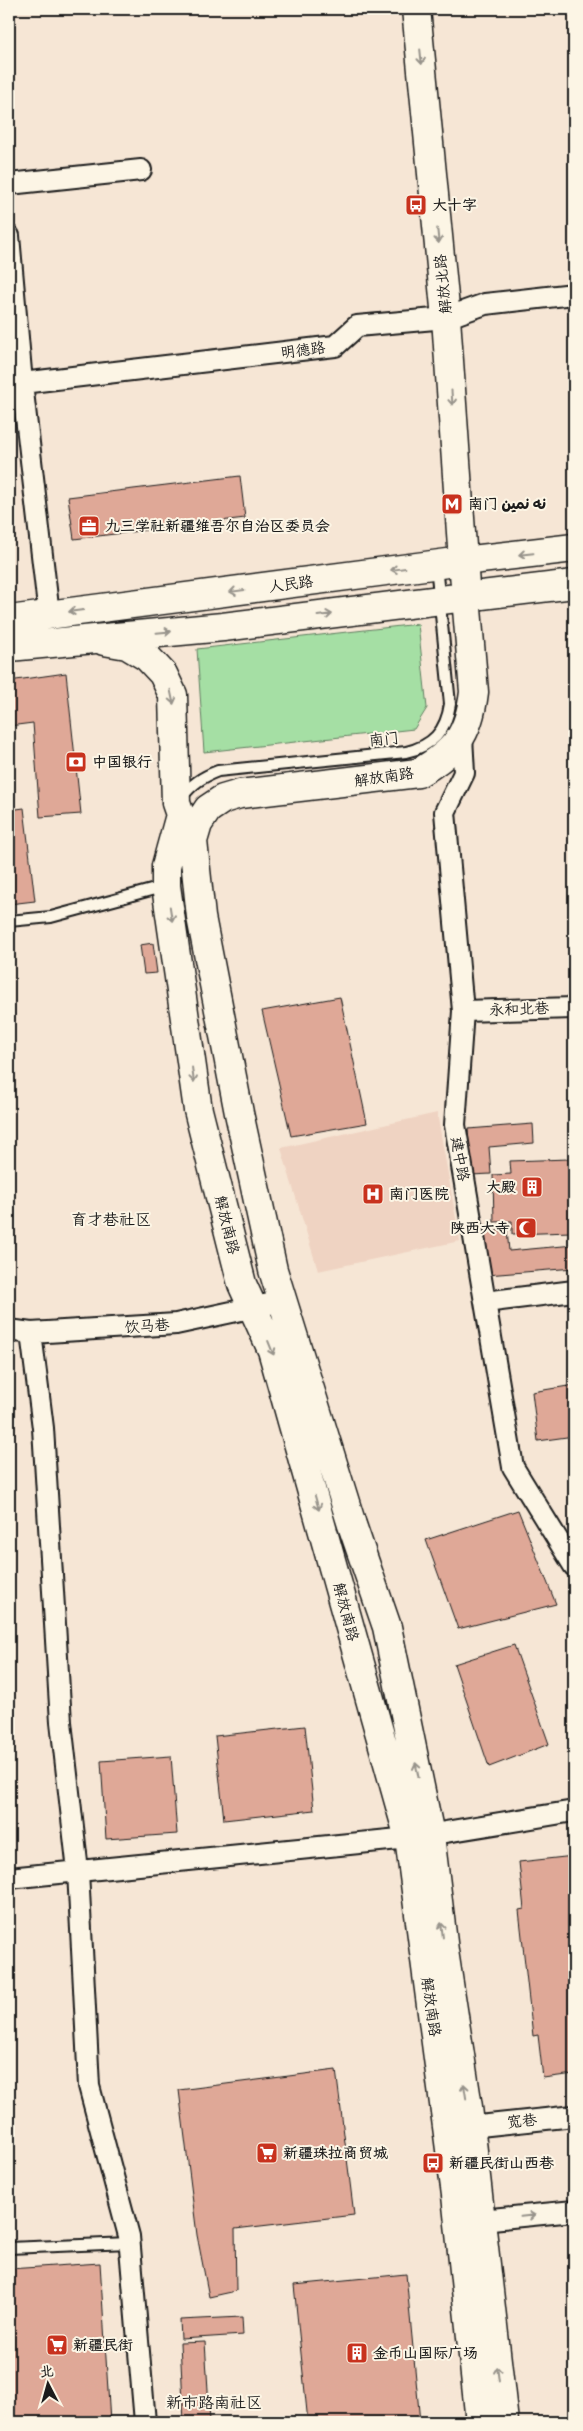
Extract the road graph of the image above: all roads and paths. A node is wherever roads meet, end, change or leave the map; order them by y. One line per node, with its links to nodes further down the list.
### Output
1 (416, 9): 6 (main road, 解放北路, one-way to 6)
2 (141, 170): 3 (street)
3 (9, 184)
4 (9, 236): 7 (street)
5 (574, 294): 6 (street, 明德路)
6 (446, 318): 7 (street, 明德路); 9 (main road, 解放北路, one-way to 9)
7 (22, 383): 13 (street)
8 (574, 548): 9 (main road, 人民路, one-way to 9)
9 (464, 561): 10 (main road, 人民路); 12 (main road, 解放北路)
10 (436, 564): 12 (lane, 南门); 13 (main road, 人民路, one-way to 13)
11 (574, 584): 12 (main road)
12 (452, 599): 15 (main road, one-way to 12); 17 (main road, 解放南路); 19 (lane, 南门)
13 (49, 615): 14 (main road, 人民路)
14 (9, 620)
15 (80, 640): 16 (main road); 19 (main road, 解放南路, one-way to 19)
16 (9, 647)
17 (462, 737): 18 (main road, 解放南路); 24 (street, 建中路)
18 (240, 794): 19 (main road); 20 (main road, 解放南路)
19 (180, 815): 20 (main road, 解放南路); 21 (main road, 解放南路)
20 (195, 858): 26 (main road, 解放南路)
21 (166, 886): 22 (lane); 28 (main road, 解放南路, one-way to 28)
22 (9, 921)
23 (574, 1008): 24 (street, 永和北巷)
24 (463, 1011): 27 (street, 建中路)
25 (574, 1291): 27 (street)
26 (283, 1302): 28 (street, 饮马巷); 33 (main road, 解放南路, one-way to 26)
27 (485, 1302): 31 (street, 建中路)
28 (253, 1308): 30 (street, 饮马巷); 33 (main road, 解放南路, one-way to 33)
29 (9, 1330): 30 (street, 饮马巷)
30 (31, 1333): 34 (street)
31 (574, 1566)
32 (574, 1811): 33 (street)
33 (420, 1837): 34 (street); 37 (main road, 解放南路, one-way to 33); 43 (main road, 解放南路)
34 (78, 1871): 35 (street); 40 (street)
35 (9, 1878)
36 (574, 2116): 37 (street, 宽巷)
37 (470, 2127): 39 (main road, 解放南路)
38 (574, 2211): 39 (street, one-way to 38)
39 (481, 2220): 44 (main road, 解放南路, one-way to 39)
40 (129, 2243): 41 (lane); 42 (street)
41 (9, 2248)
42 (144, 2422)
43 (480, 2422)
44 (504, 2422)

